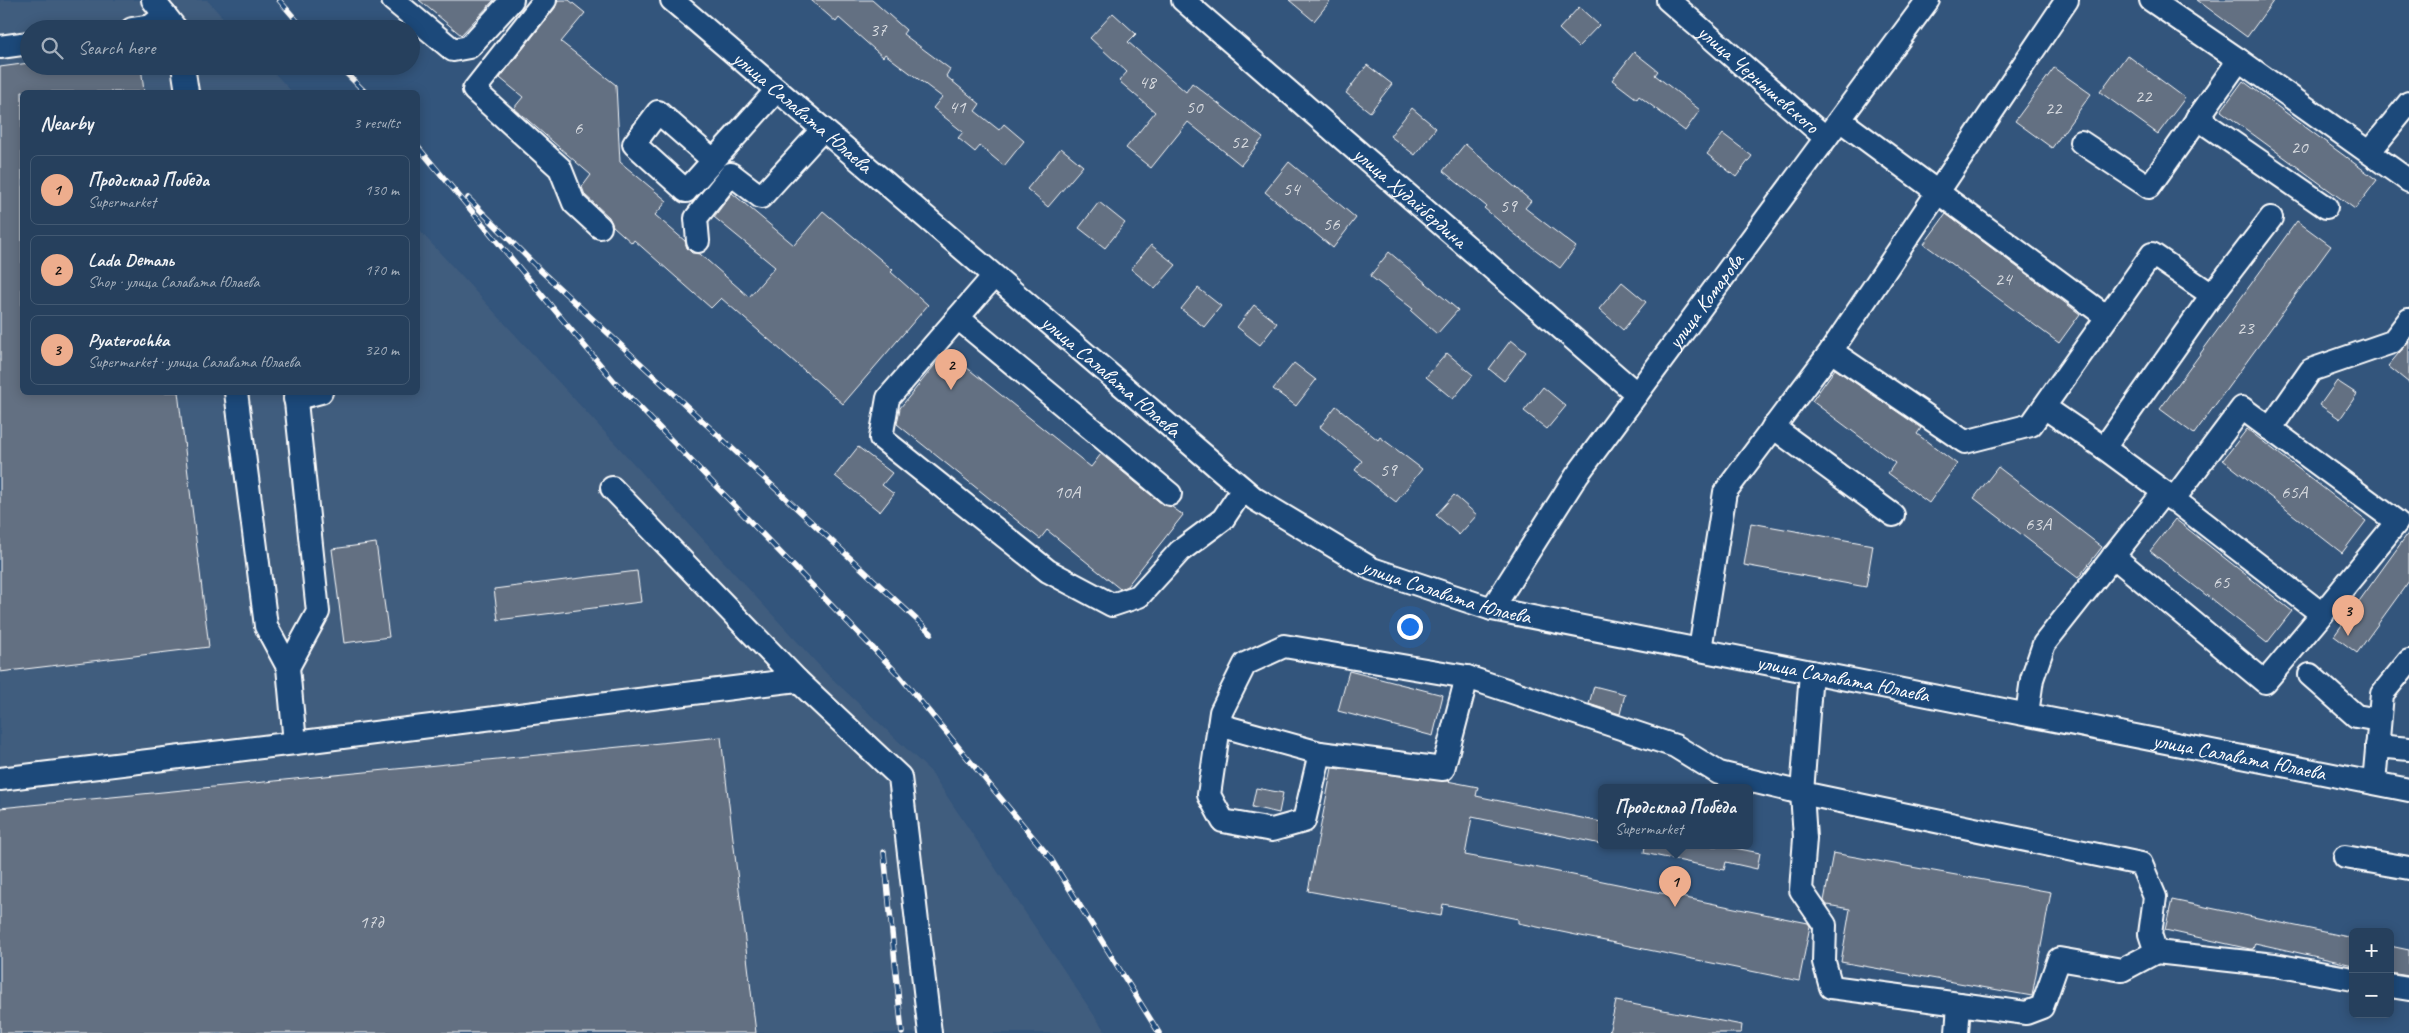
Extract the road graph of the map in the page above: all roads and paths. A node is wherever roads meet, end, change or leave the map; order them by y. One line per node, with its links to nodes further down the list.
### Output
1 (393, 0): 10 (street)
2 (512, 0): 11 (street)
3 (545, 0): 30 (street)
4 (672, 0): 17 (street, улица Салавата Юлаева)
5 (1183, 0): 38 (street, улица Худайбердина)
6 (1668, 0): 22 (street, улица Чернышевского)
7 (1928, 0): 20 (street, улица Комарова)
8 (2067, 0): 27 (street)
9 (2151, 0): 14 (street)
10 (417, 20)
11 (420, 22)
12 (20, 44): 13 (street)
13 (0, 47)
14 (2239, 60): 19 (street); 24 (street)
15 (184, 75): 16 (street)
16 (187, 90)
17 (777, 90): 21 (street, улица Салавата Юлаева); 25 (street)
18 (2409, 103): 24 (street)
19 (2197, 118): 23 (street); 28 (street)
20 (1840, 120): 22 (street, улица Комарова); 27 (street)
21 (823, 130): 31 (street); 32 (street, улица Салавата Юлаева)
22 (1826, 138): 38 (street, улица Комарова)
23 (2081, 142)
24 (2370, 150): 26 (street)
25 (713, 160)
26 (2409, 180)
27 (1937, 192): 34 (street); 37 (street)
28 (2326, 207)
29 (2271, 218): 33 (street)
30 (600, 227)
31 (698, 241)
32 (994, 276): 35 (street); 46 (street, улица Салавата Юлаева)
33 (2212, 295): 34 (street); 44 (street)
34 (2107, 317): 41 (street)
35 (958, 318): 46 (street); 47 (street)
36 (2409, 320): 43 (street)
37 (1831, 351): 41 (street); 42 (street)
38 (1637, 394): 51 (street, улица Комарова)
39 (236, 395): 55 (street)
40 (295, 396): 55 (street)
41 (2044, 407): 44 (street)
42 (1773, 427): 49 (street); 53 (street)
43 (2270, 429): 48 (street); 52 (street)
44 (2104, 448): 48 (street)
45 (612, 488): 59 (street)
46 (1243, 489): 51 (street, улица Салавата Юлаева)
47 (1170, 494)
48 (2169, 496): 50 (street); 52 (street)
49 (1893, 515)
50 (2113, 556): 52 (street); 60 (street)
51 (1492, 609): 53 (street, улица Салавата Юлаева)
52 (2322, 614)
53 (1700, 650): 56 (street, улица Салавата Юлаева)
54 (2409, 661): 61 (street)
55 (288, 667): 63 (street)
56 (1811, 672): 60 (street, улица Салавата Юлаева); 70 (street)
57 (2310, 675): 61 (street)
58 (1467, 677): 62 (street); 66 (street); 70 (street)
59 (797, 680): 63 (street); 78 (street)
60 (2027, 714): 68 (street, улица Салавата Юлаева)
61 (2379, 720): 64 (street)
62 (1219, 725): 66 (street); 66 (street)
63 (295, 743): 67 (street)
64 (2377, 746): 65 (street); 68 (street)
65 (2409, 748)
66 (1320, 753)
67 (0, 778)
68 (2374, 783): 69 (street, улица Салавата Юлаева)
69 (2409, 790)
70 (1802, 793): 73 (street); 77 (street)
71 (2344, 857): 72 (street)
72 (2409, 868)
73 (2156, 952): 74 (street); 77 (street)
74 (2349, 978)
75 (2394, 987): 76 (street)
76 (2409, 989)
77 (1959, 1004): 79 (street)
78 (930, 1033)
79 (1957, 1033)

